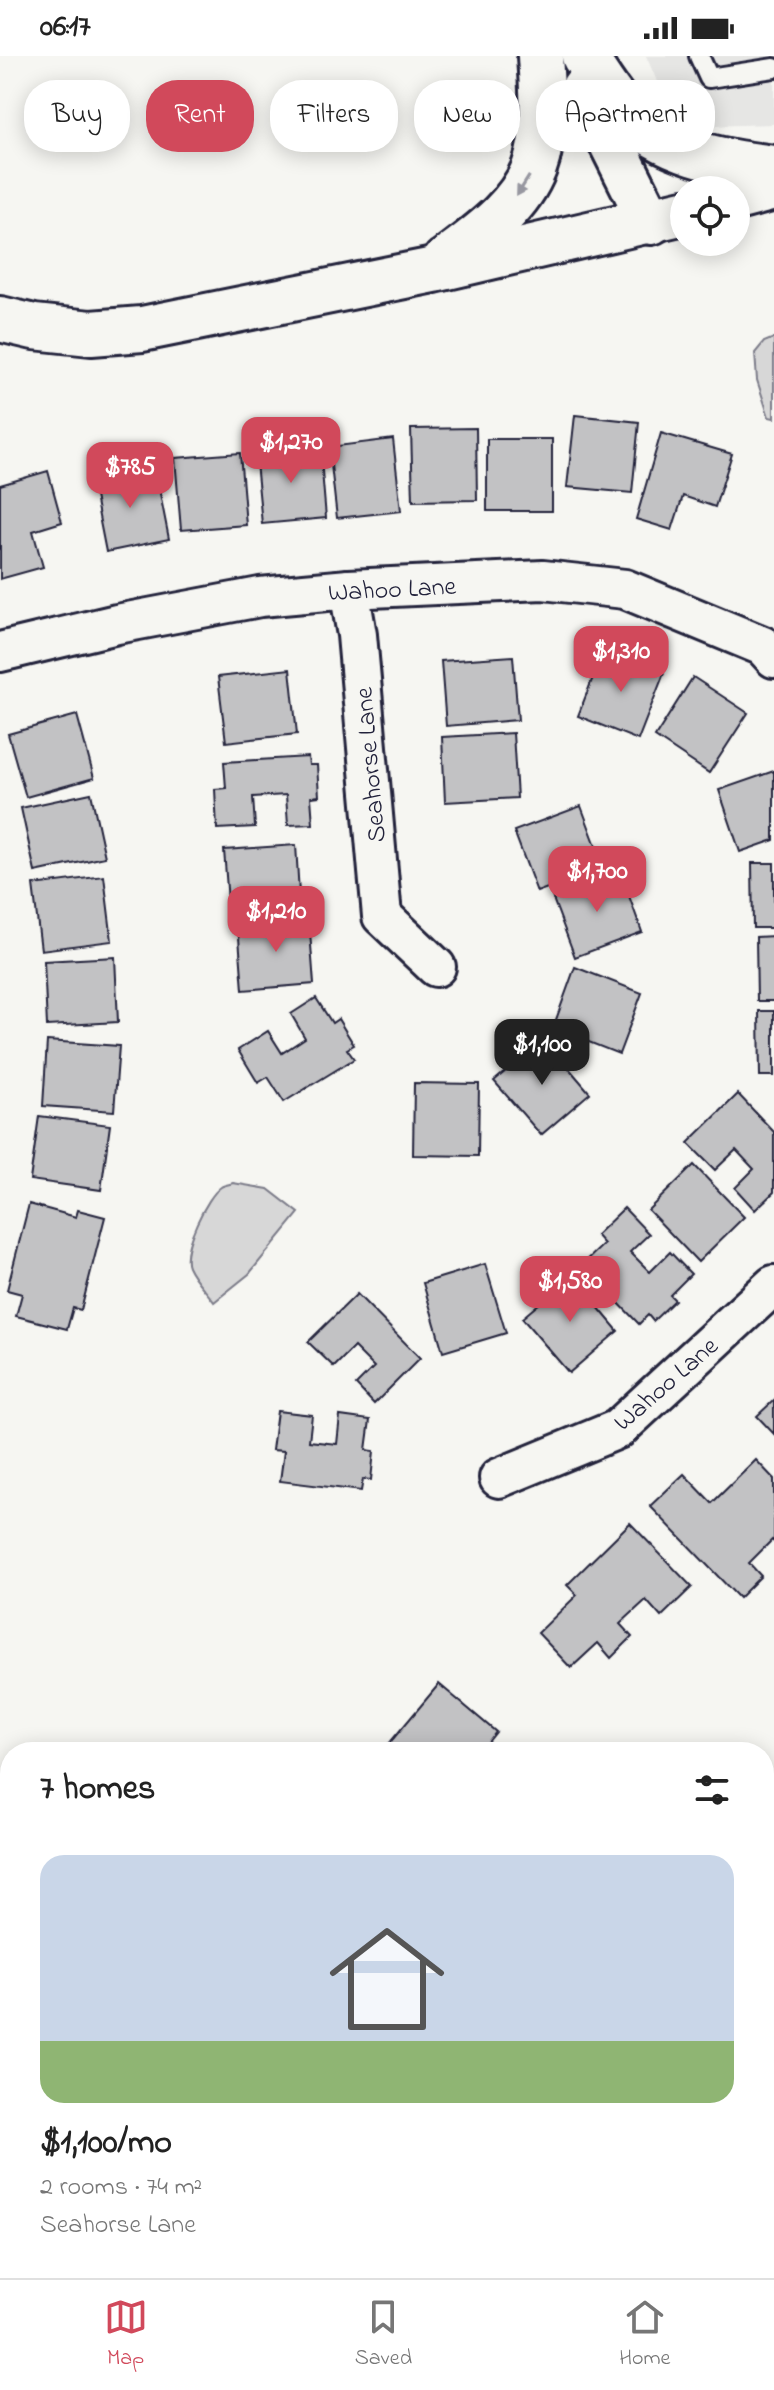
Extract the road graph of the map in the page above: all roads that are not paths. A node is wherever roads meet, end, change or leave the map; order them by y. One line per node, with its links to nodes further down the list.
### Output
1 (540, 56): 10 (main road, one-way to 10)
2 (567, 56): 9 (main road)
3 (584, 56): 6 (main road)
4 (699, 56): 5 (lane)
5 (774, 68)
6 (774, 168)
7 (774, 188): 8 (main road)
8 (750, 194)
9 (668, 217): 10 (main road)
10 (434, 270): 11 (main road)
11 (0, 319)
12 (349, 589): 13 (street, Wahoo Lane); 14 (street, Wahoo Lane); 15 (street, Seahorse Lane)
13 (0, 652)
14 (774, 658)
15 (436, 967)
16 (774, 1285): 17 (street, Wahoo Lane)
17 (499, 1478)

